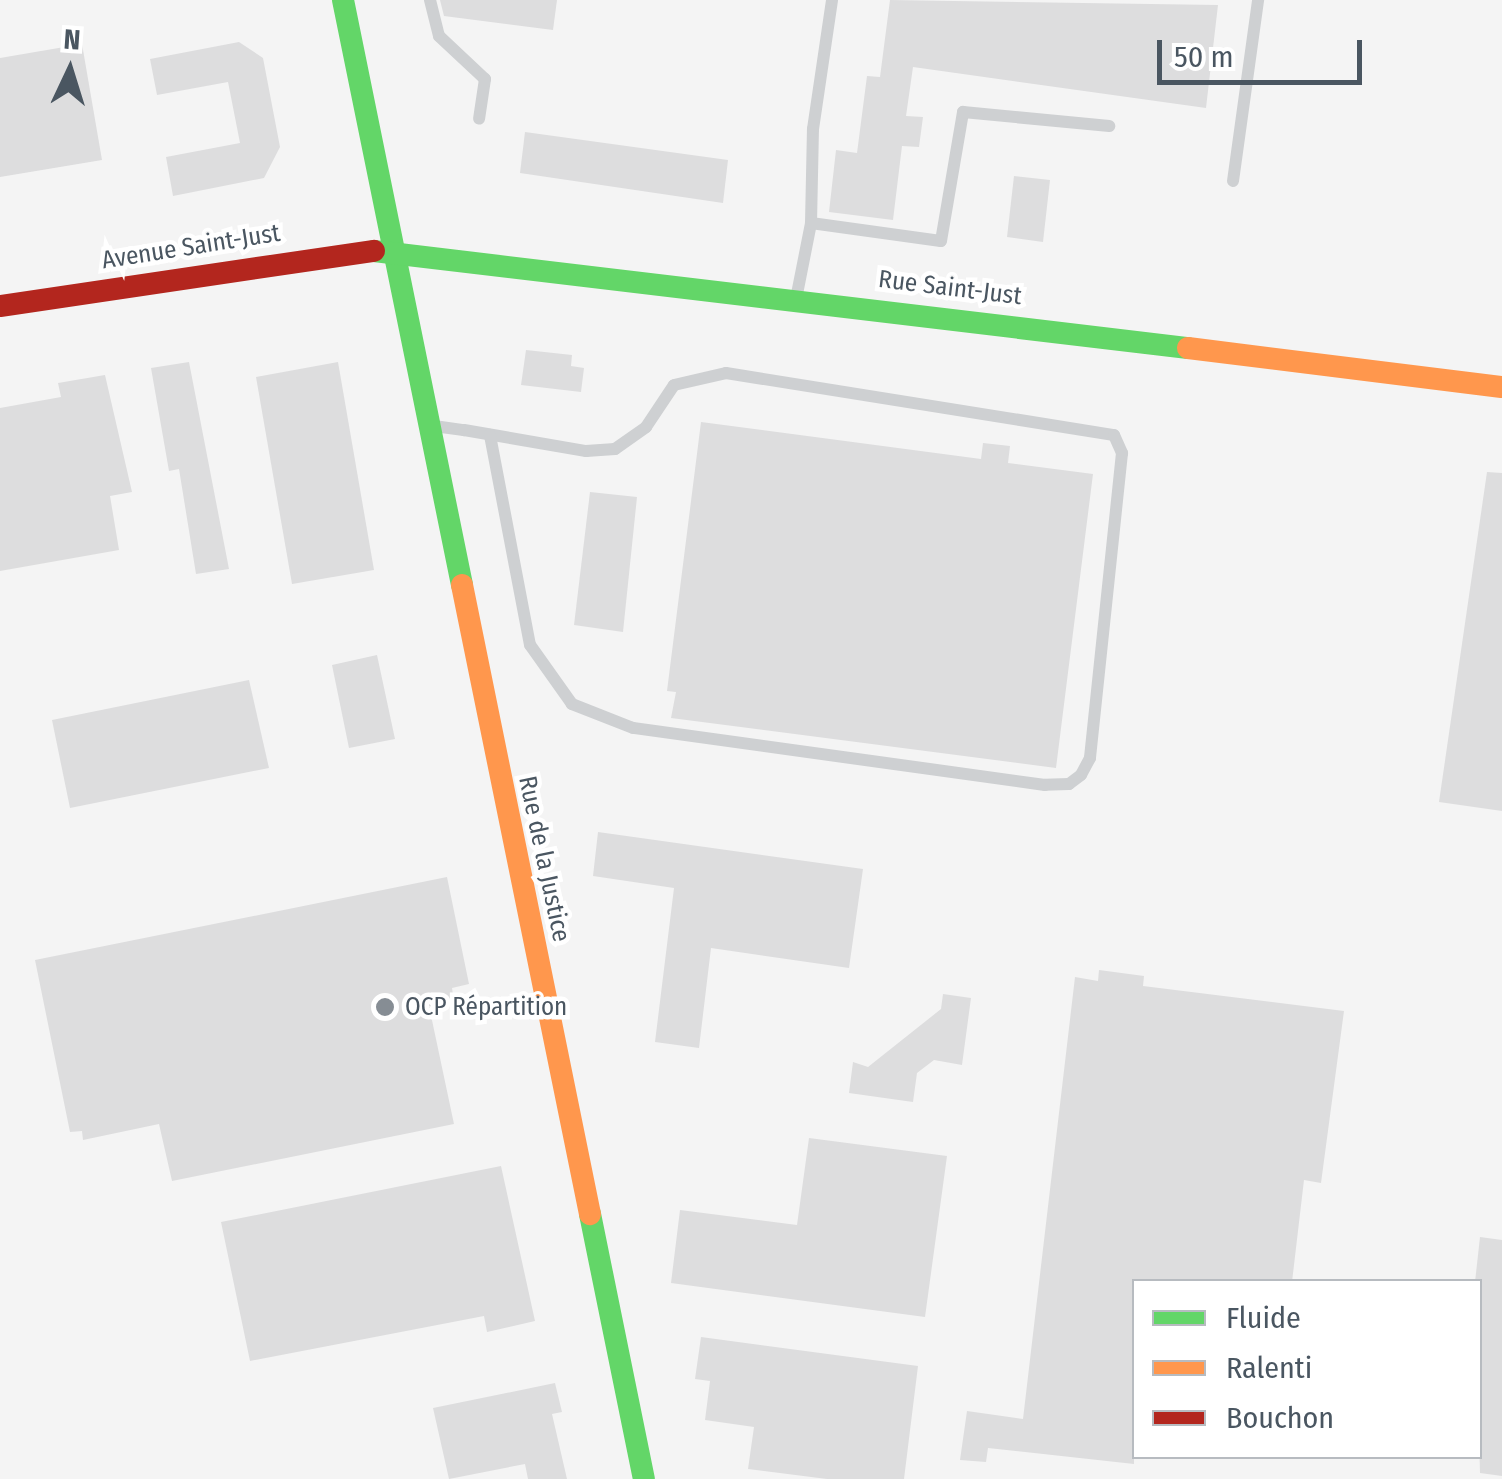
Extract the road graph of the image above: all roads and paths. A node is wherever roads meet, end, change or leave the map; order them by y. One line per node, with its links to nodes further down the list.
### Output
1 (343, 0): 9 (street, Rue de la Justice)
2 (430, 0): 5 (lane)
3 (832, 0): 8 (lane)
4 (1258, 0): 7 (lane)
5 (479, 119)
6 (1109, 126): 8 (lane)
7 (1234, 181)
8 (812, 223): 10 (lane)
9 (392, 249): 10 (street, Rue Saint-Just); 11 (street, Avenue Saint-Just); 13 (street, Rue de la Justice)
10 (797, 296): 12 (street, Rue Saint-Just)
11 (0, 306)
12 (1502, 387)
13 (426, 424): 14 (lane); 15 (street, Rue de la Justice)
14 (490, 434): 14 (lane)
15 (644, 1479)

